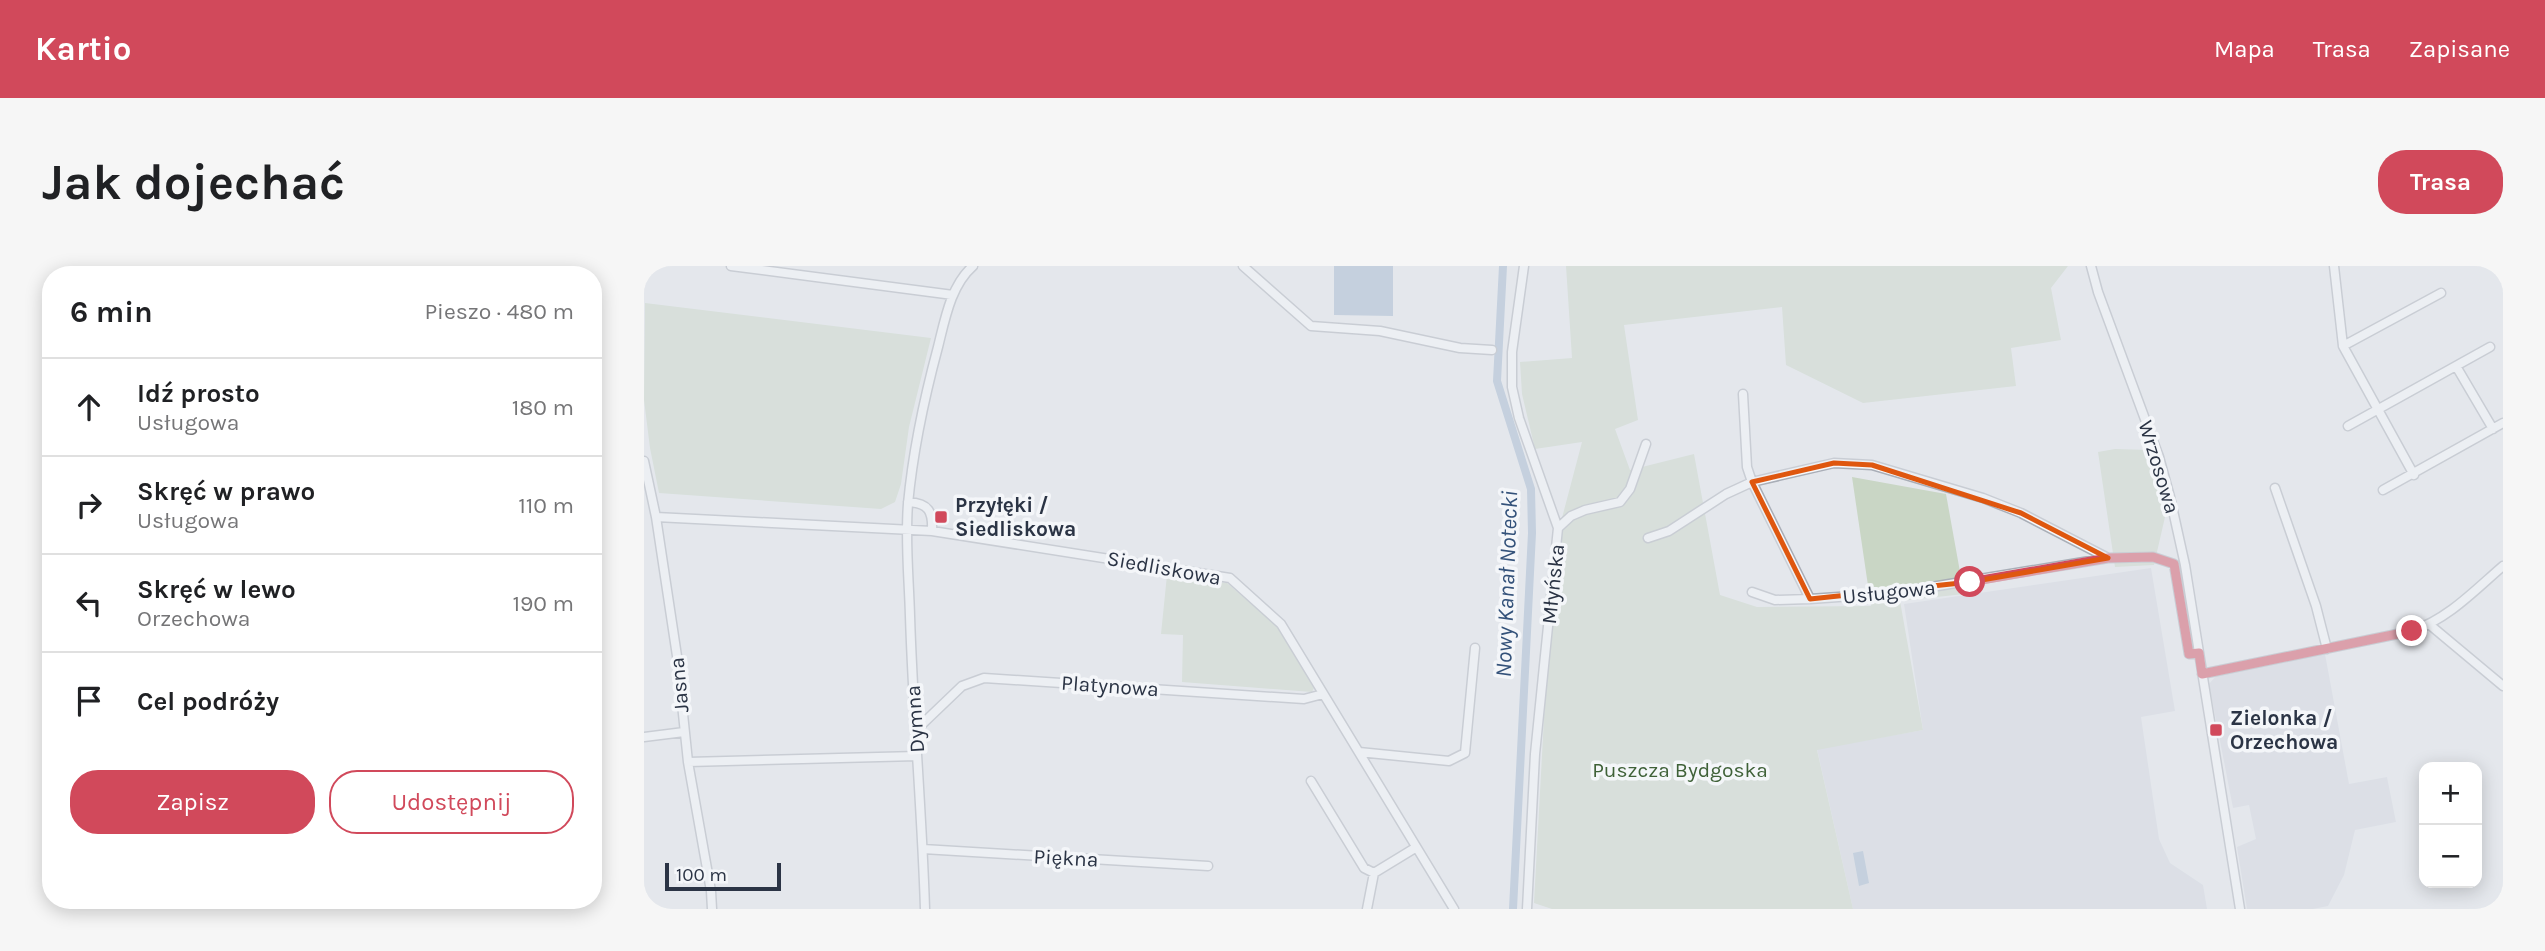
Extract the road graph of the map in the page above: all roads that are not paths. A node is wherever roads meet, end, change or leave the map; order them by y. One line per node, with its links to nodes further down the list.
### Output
1 (732, 266): 8 (street)
2 (973, 266): 8 (street, Dymna)
3 (1242, 266): 11 (street)
4 (1524, 266): 26 (street, Młyńska)
5 (2091, 266): 37 (street, Wrzosowa)
6 (2334, 266): 9 (street)
7 (2441, 293): 9 (street)
8 (953, 295): 24 (street, Dymna)
9 (2343, 346): 14 (street)
10 (2490, 347): 12 (street)
11 (1492, 350)
12 (2456, 366): 14 (street); 17 (street)
13 (1743, 394): 21 (street)
14 (2376, 410): 16 (street); 20 (street)
15 (2503, 423): 17 (street)
16 (2348, 426)
17 (2493, 429): 20 (street)
18 (1646, 444): 26 (street)
19 (644, 461): 25 (street, Jasna)
20 (2414, 475): 23 (street)
21 (1752, 482): 29 (street); 30 (street); 33 (street)
22 (2275, 488): 36 (street)
23 (2384, 490)
24 (908, 502): 27 (street, Dymna); 28 (street)
25 (656, 517): 27 (street, Siedliskowa); 42 (street, Jasna)
26 (1558, 528): 56 (street, Młyńska)
27 (907, 529): 28 (street, Siedliskowa); 41 (street, Dymna)
28 (932, 531): 40 (street, Siedliskowa)
29 (1648, 538)
30 (2108, 558): 33 (street, Usługowa); 37 (street, Usługowa)
31 (2503, 566): 34 (street)
32 (1752, 592): 33 (street, Usługowa)
33 (1810, 599)
34 (2430, 625): 36 (street); 39 (street)
35 (1475, 648): 44 (street)
36 (2327, 649): 38 (street)
37 (2199, 653): 38 (street, Wrzosowa)
38 (2202, 674): 57 (street, Wrzosowa)
39 (2503, 686)
40 (1323, 694): 41 (street, Platynowa); 44 (street, Siedliskowa)
41 (915, 731): 45 (street, Dymna)
42 (684, 732): 43 (street); 46 (street, Jasna)
43 (644, 737)
44 (1359, 752): 48 (street, Siedliskowa)
45 (917, 756): 46 (street); 49 (street, Dymna)
46 (688, 762): 52 (street, Jasna)
47 (1311, 781): 51 (street)
48 (1415, 848): 51 (street); 55 (street, Siedliskowa)
49 (923, 849): 50 (street, Piękna); 53 (street, Dymna)
50 (1208, 866)
51 (1374, 873): 54 (street)
52 (712, 909)
53 (925, 909)
54 (1367, 909)
55 (1454, 909)
56 (1527, 909)
57 (2240, 909)

